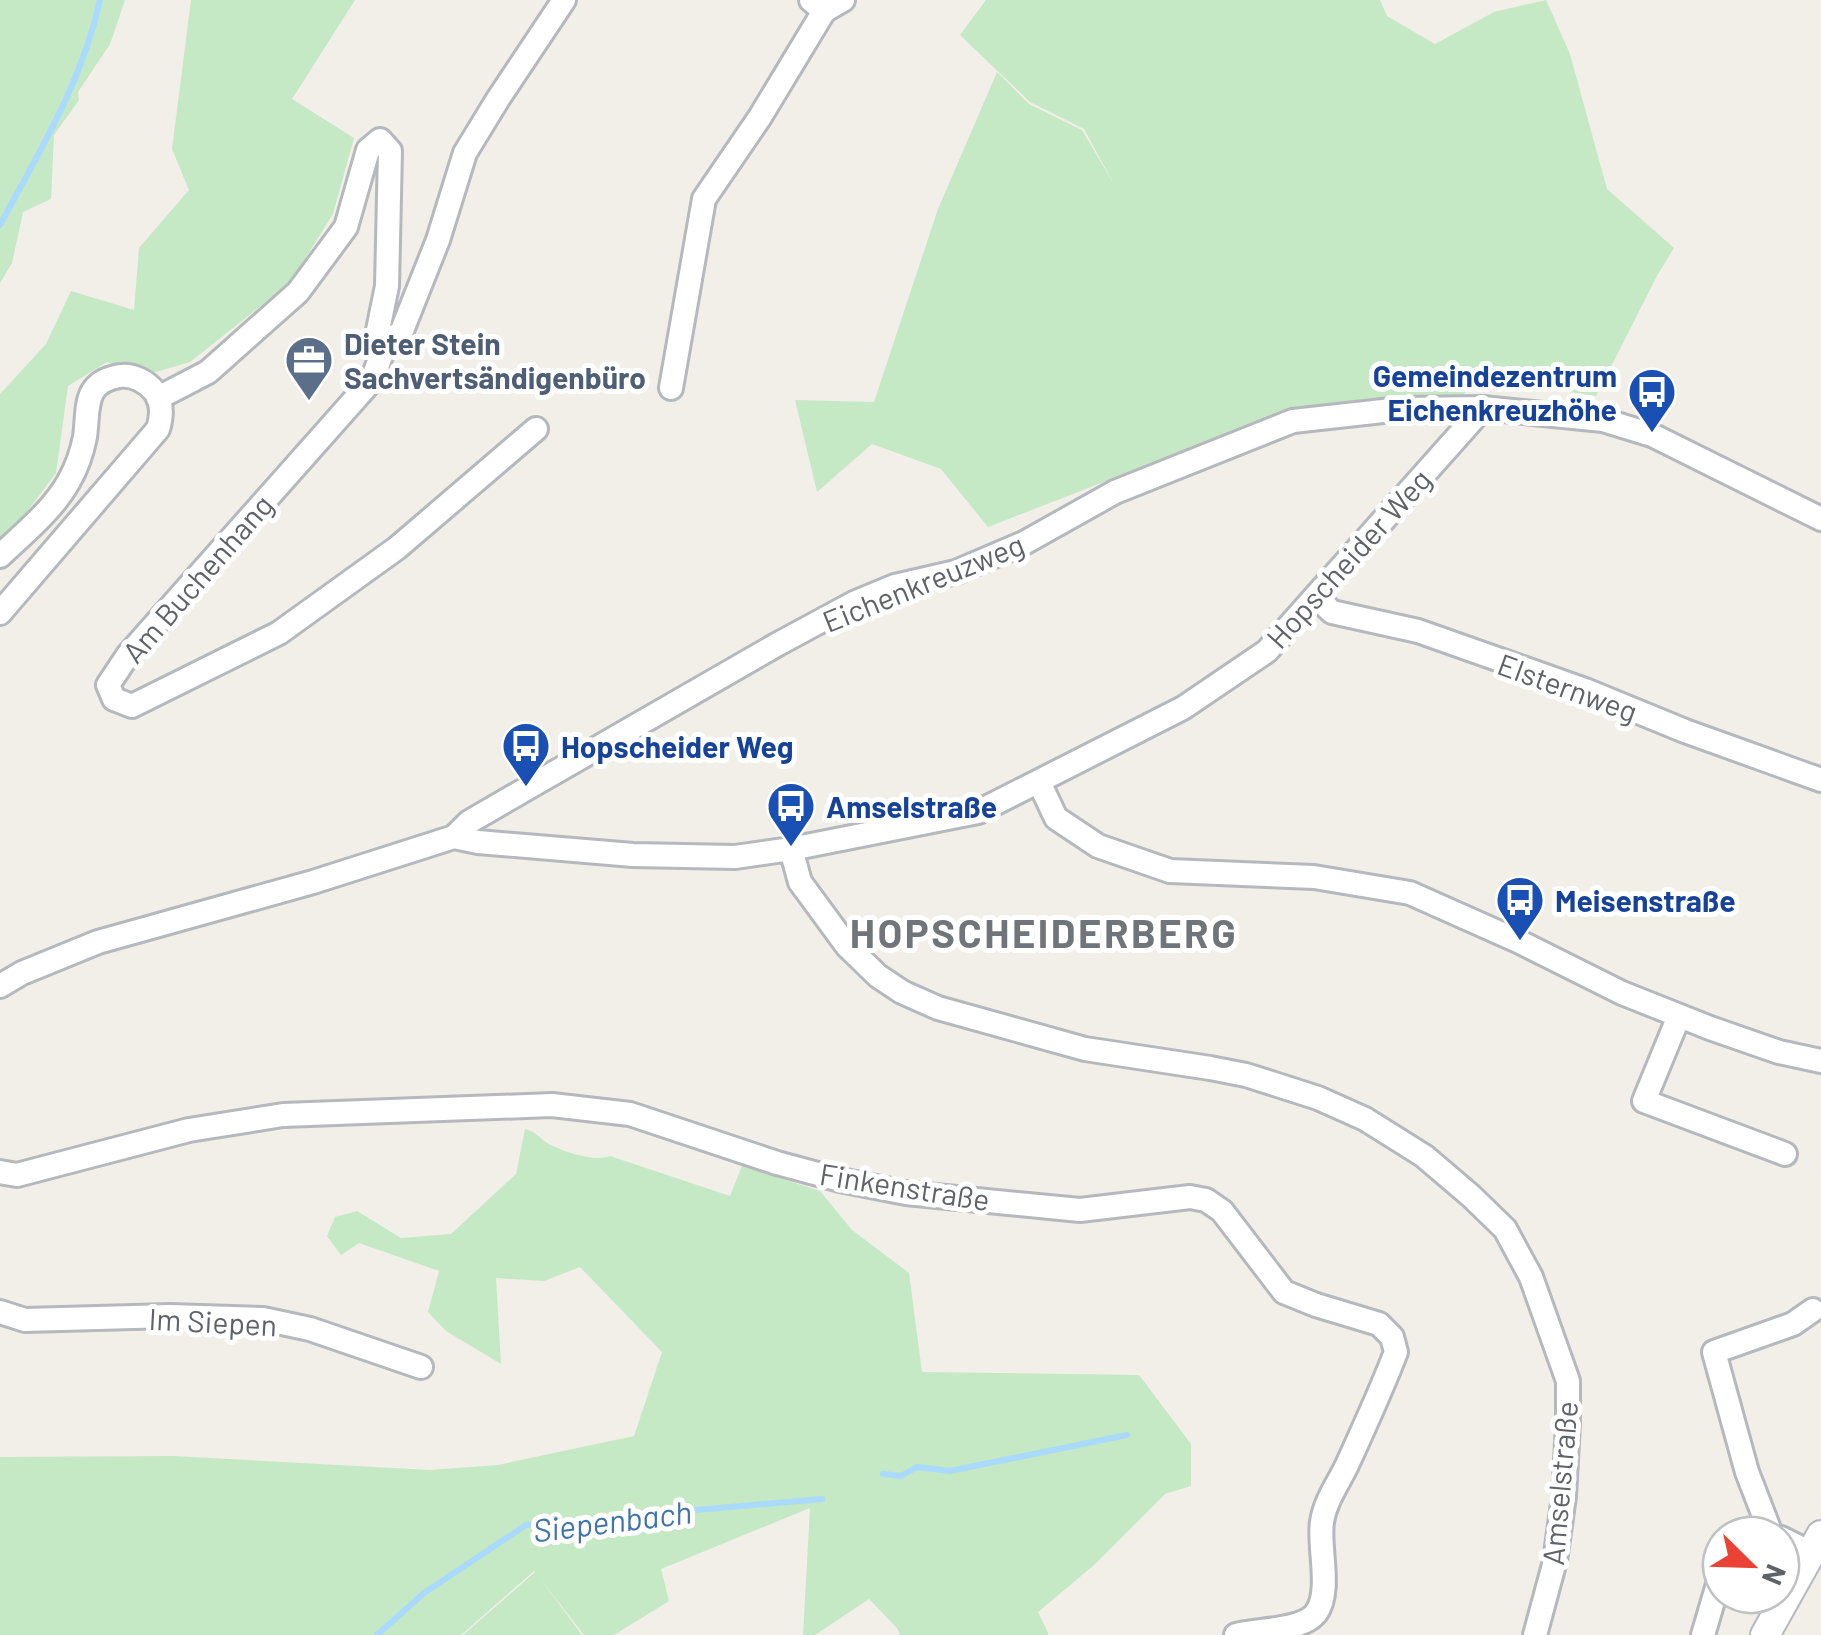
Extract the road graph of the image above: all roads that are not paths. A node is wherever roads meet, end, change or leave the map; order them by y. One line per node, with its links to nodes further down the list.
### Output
1 (564, 0): 3 (street)
2 (826, 4): 4 (street)
3 (386, 340): 5 (street); 7 (street, Am Buchenhang)
4 (671, 388)
5 (158, 398): 9 (street); 11 (street)
6 (1483, 408): 8 (street); 10 (street, Hopscheider Weg); 14 (street, Eichenkreuzweg)
7 (536, 428)
8 (1821, 519)
9 (0, 556)
10 (1316, 597): 12 (street, Elsternweg); 13 (street, Hopscheider Weg)
11 (0, 613)
12 (1821, 780)
13 (1040, 782): 15 (street, Hopscheider Weg); 17 (street)
14 (454, 837): 15 (street, Hopscheider Weg); 16 (street, Hopscheider Weg)
15 (791, 850): 27 (street, Amselstraße)
16 (0, 986)
17 (1678, 1016): 18 (street); 19 (street)
18 (1821, 1061)
19 (1784, 1154)
20 (0, 1172): 26 (street, Finkenstraße)
21 (1813, 1310): 24 (street)
22 (0, 1312): 23 (street, Im Siepen)
23 (420, 1367)
24 (1766, 1515)
25 (1816, 1544): 28 (street)
26 (1236, 1635)
27 (1535, 1635)
28 (1765, 1635)

